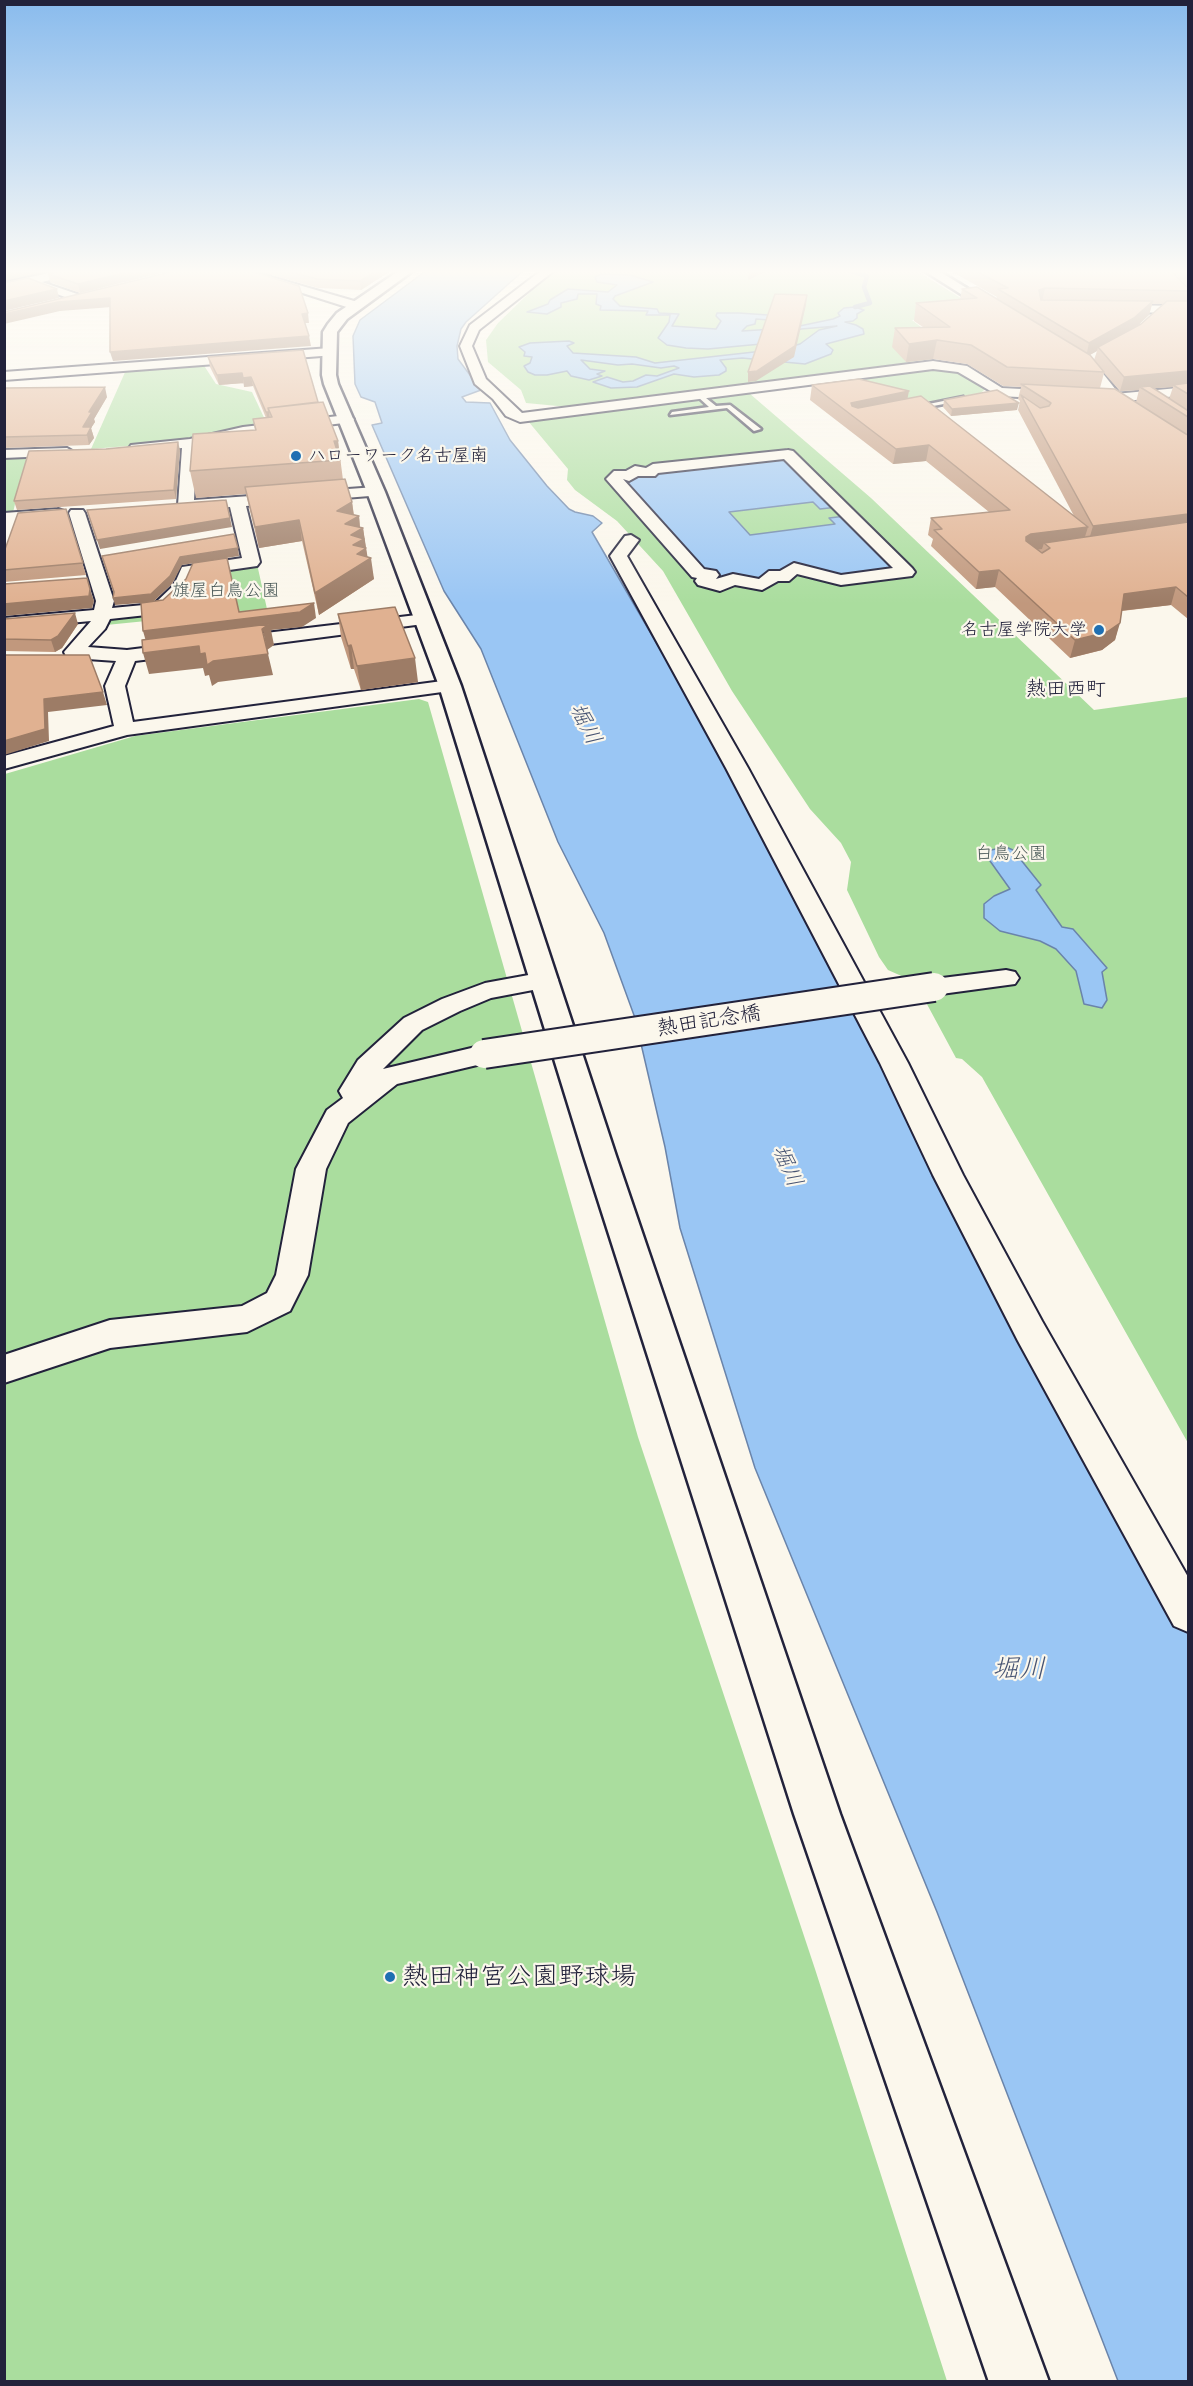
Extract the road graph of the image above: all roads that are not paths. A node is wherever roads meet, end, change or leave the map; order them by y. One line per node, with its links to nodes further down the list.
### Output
1 (331, 381): 17 (street)
2 (480, 381): 8 (street)
3 (805, 381): 8 (street)
4 (977, 381): 7 (street)
5 (1103, 381): 11 (street)
6 (1188, 391): 9 (street)
7 (993, 394): 11 (street); 12 (lane)
8 (699, 395): 13 (lane)
9 (1149, 395): 11 (street); 15 (street)
10 (977, 397): 14 (lane)
11 (1115, 398): 20 (street)
12 (1016, 403)
13 (715, 408): 16 (lane); 18 (lane)
14 (900, 410)
15 (1172, 410)
16 (672, 414)
17 (347, 419): 19 (street); 24 (street)
18 (756, 429)
19 (190, 442): 21 (street); 25 (street)
20 (1188, 445)
21 (120, 450)
22 (85, 452): 23 (street)
23 (4, 454)
24 (375, 492): 25 (street); 33 (street)
25 (237, 502): 32 (street)
26 (99, 512): 27 (street)
27 (77, 513): 29 (street); 32 (street)
28 (646, 515): 28 (street)
29 (9, 518): 31 (street)
30 (631, 540): 41 (street)
31 (4, 548)
32 (102, 615): 34 (street); 35 (street)
33 (425, 619): 35 (street); 36 (street)
34 (4, 624)
35 (127, 656): 37 (street)
36 (450, 686): 37 (street); 40 (street)
37 (125, 729): 38 (street)
38 (4, 763)
39 (1006, 978): 42 (street, 熱田記念橋, bridge)
40 (545, 980): 42 (street); 46 (street)
41 (866, 1010): 44 (street); 45 (street)
42 (337, 1117): 43 (street)
43 (4, 1369)
44 (1131, 1474)
45 (1188, 1613)
46 (1019, 2382)

